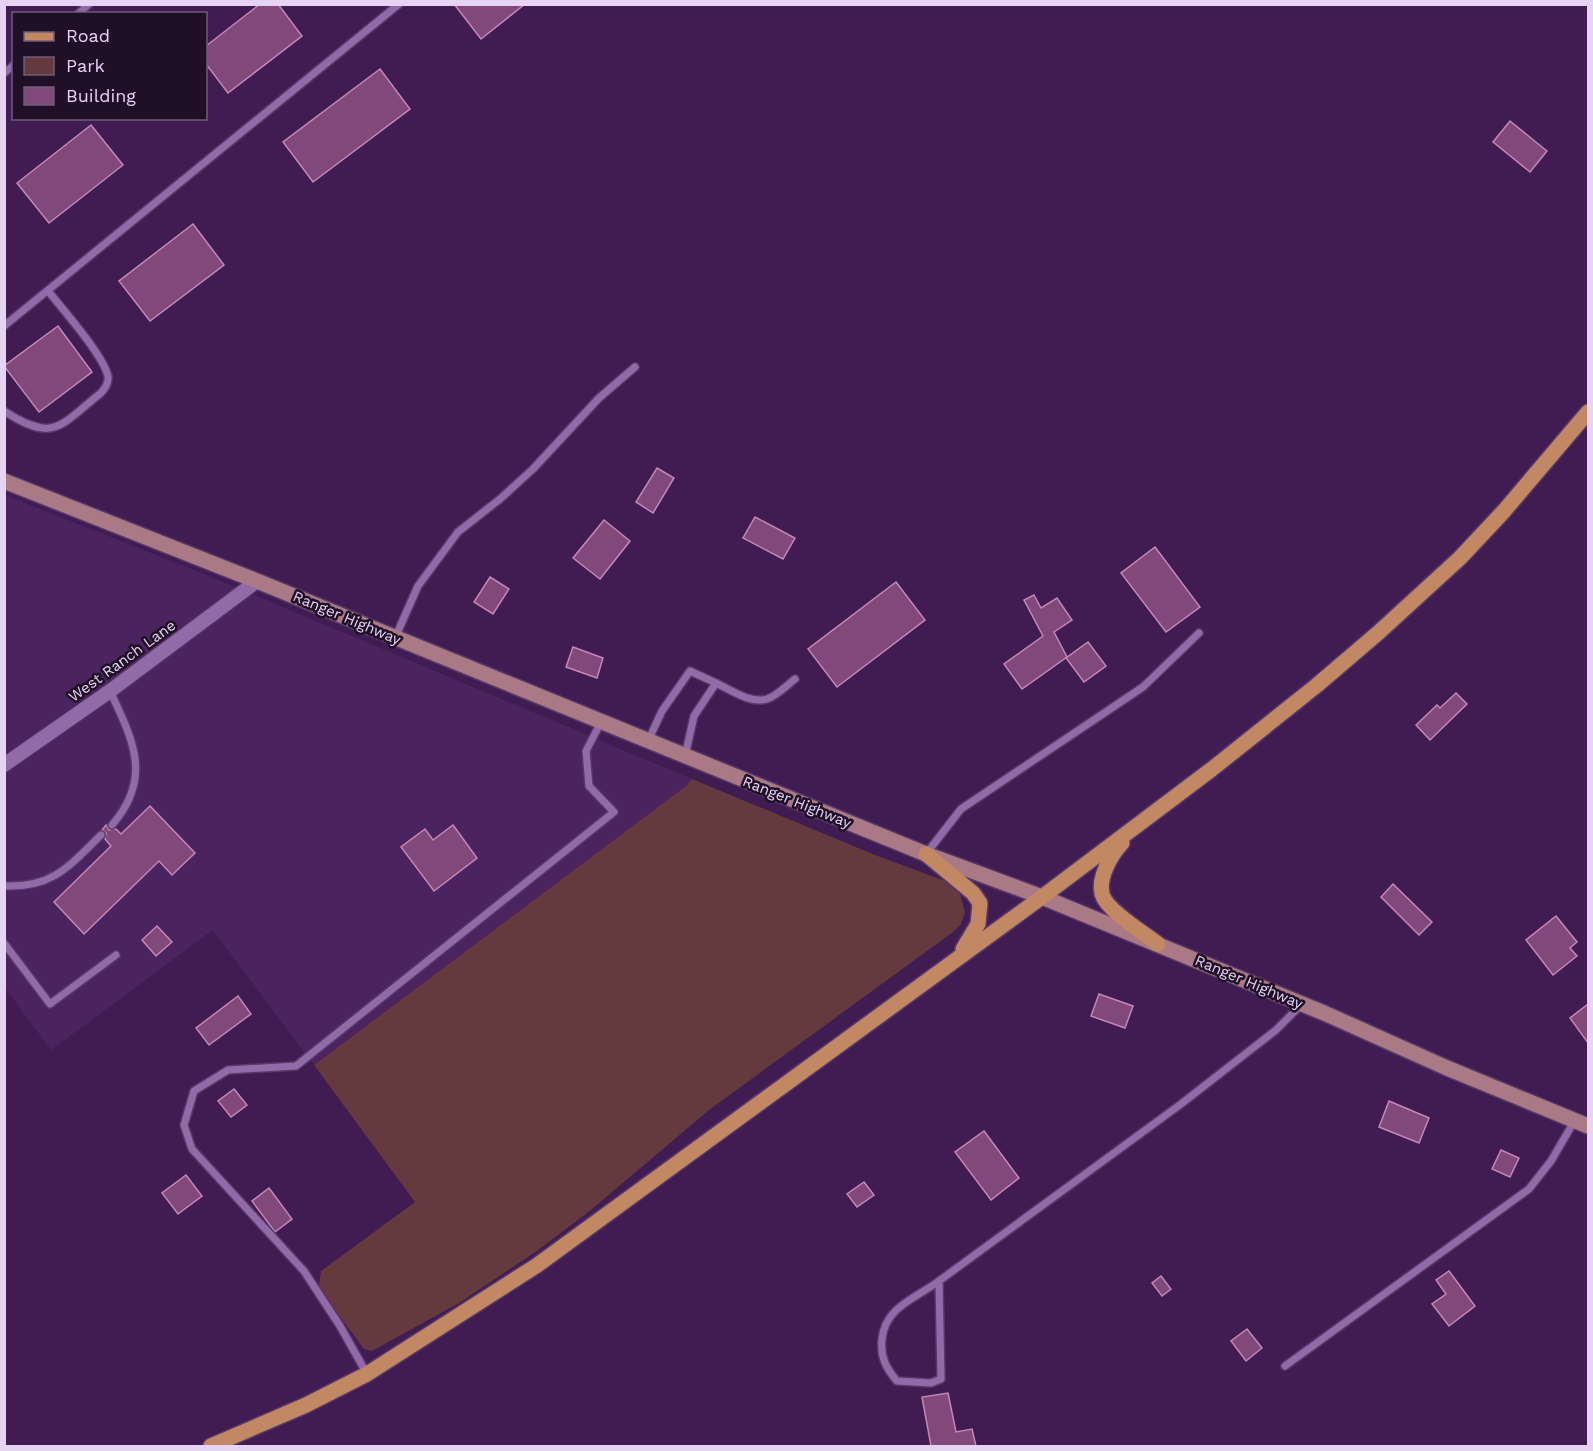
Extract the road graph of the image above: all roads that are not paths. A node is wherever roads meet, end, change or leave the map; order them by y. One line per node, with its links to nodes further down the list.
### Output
1 (399, 4): 2 (lane)
2 (49, 292): 3 (lane); 5 (lane)
3 (4, 327)
4 (635, 368): 10 (lane)
5 (4, 411)
6 (1588, 412): 19 (main road)
7 (4, 481): 8 (main road, Ranger Highway)
8 (257, 581): 10 (main road, Ranger Highway); 13 (street, West Ranch Lane)
9 (1199, 633): 21 (lane)
10 (395, 638): 14 (main road, Ranger Highway)
11 (795, 679): 12 (lane)
12 (716, 683): 15 (lane); 16 (lane)
13 (110, 691): 17 (street, West Ranch Lane); 18 (lane)
14 (601, 722): 15 (main road, Ranger Highway); 32 (lane)
15 (648, 741): 16 (main road, Ranger Highway)
16 (685, 756): 21 (main road, Ranger Highway)
17 (4, 765)
18 (112, 825)
19 (1135, 827): 23 (main road); 25 (main road)
20 (101, 835): 22 (lane)
21 (926, 855): 23 (main road, Ranger Highway); 27 (main road)
22 (4, 886)
23 (1042, 897): 25 (main road, Ranger Highway); 27 (main road)
24 (4, 943): 26 (lane)
25 (1158, 944): 28 (main road, Ranger Highway)
26 (116, 955)
27 (952, 961): 32 (main road)
28 (1302, 1004): 29 (main road, Ranger Highway); 30 (lane)
29 (1582, 1123): 31 (lane)
30 (939, 1281): 30 (lane)
31 (1285, 1366)
32 (367, 1374): 33 (main road)
33 (211, 1446)

